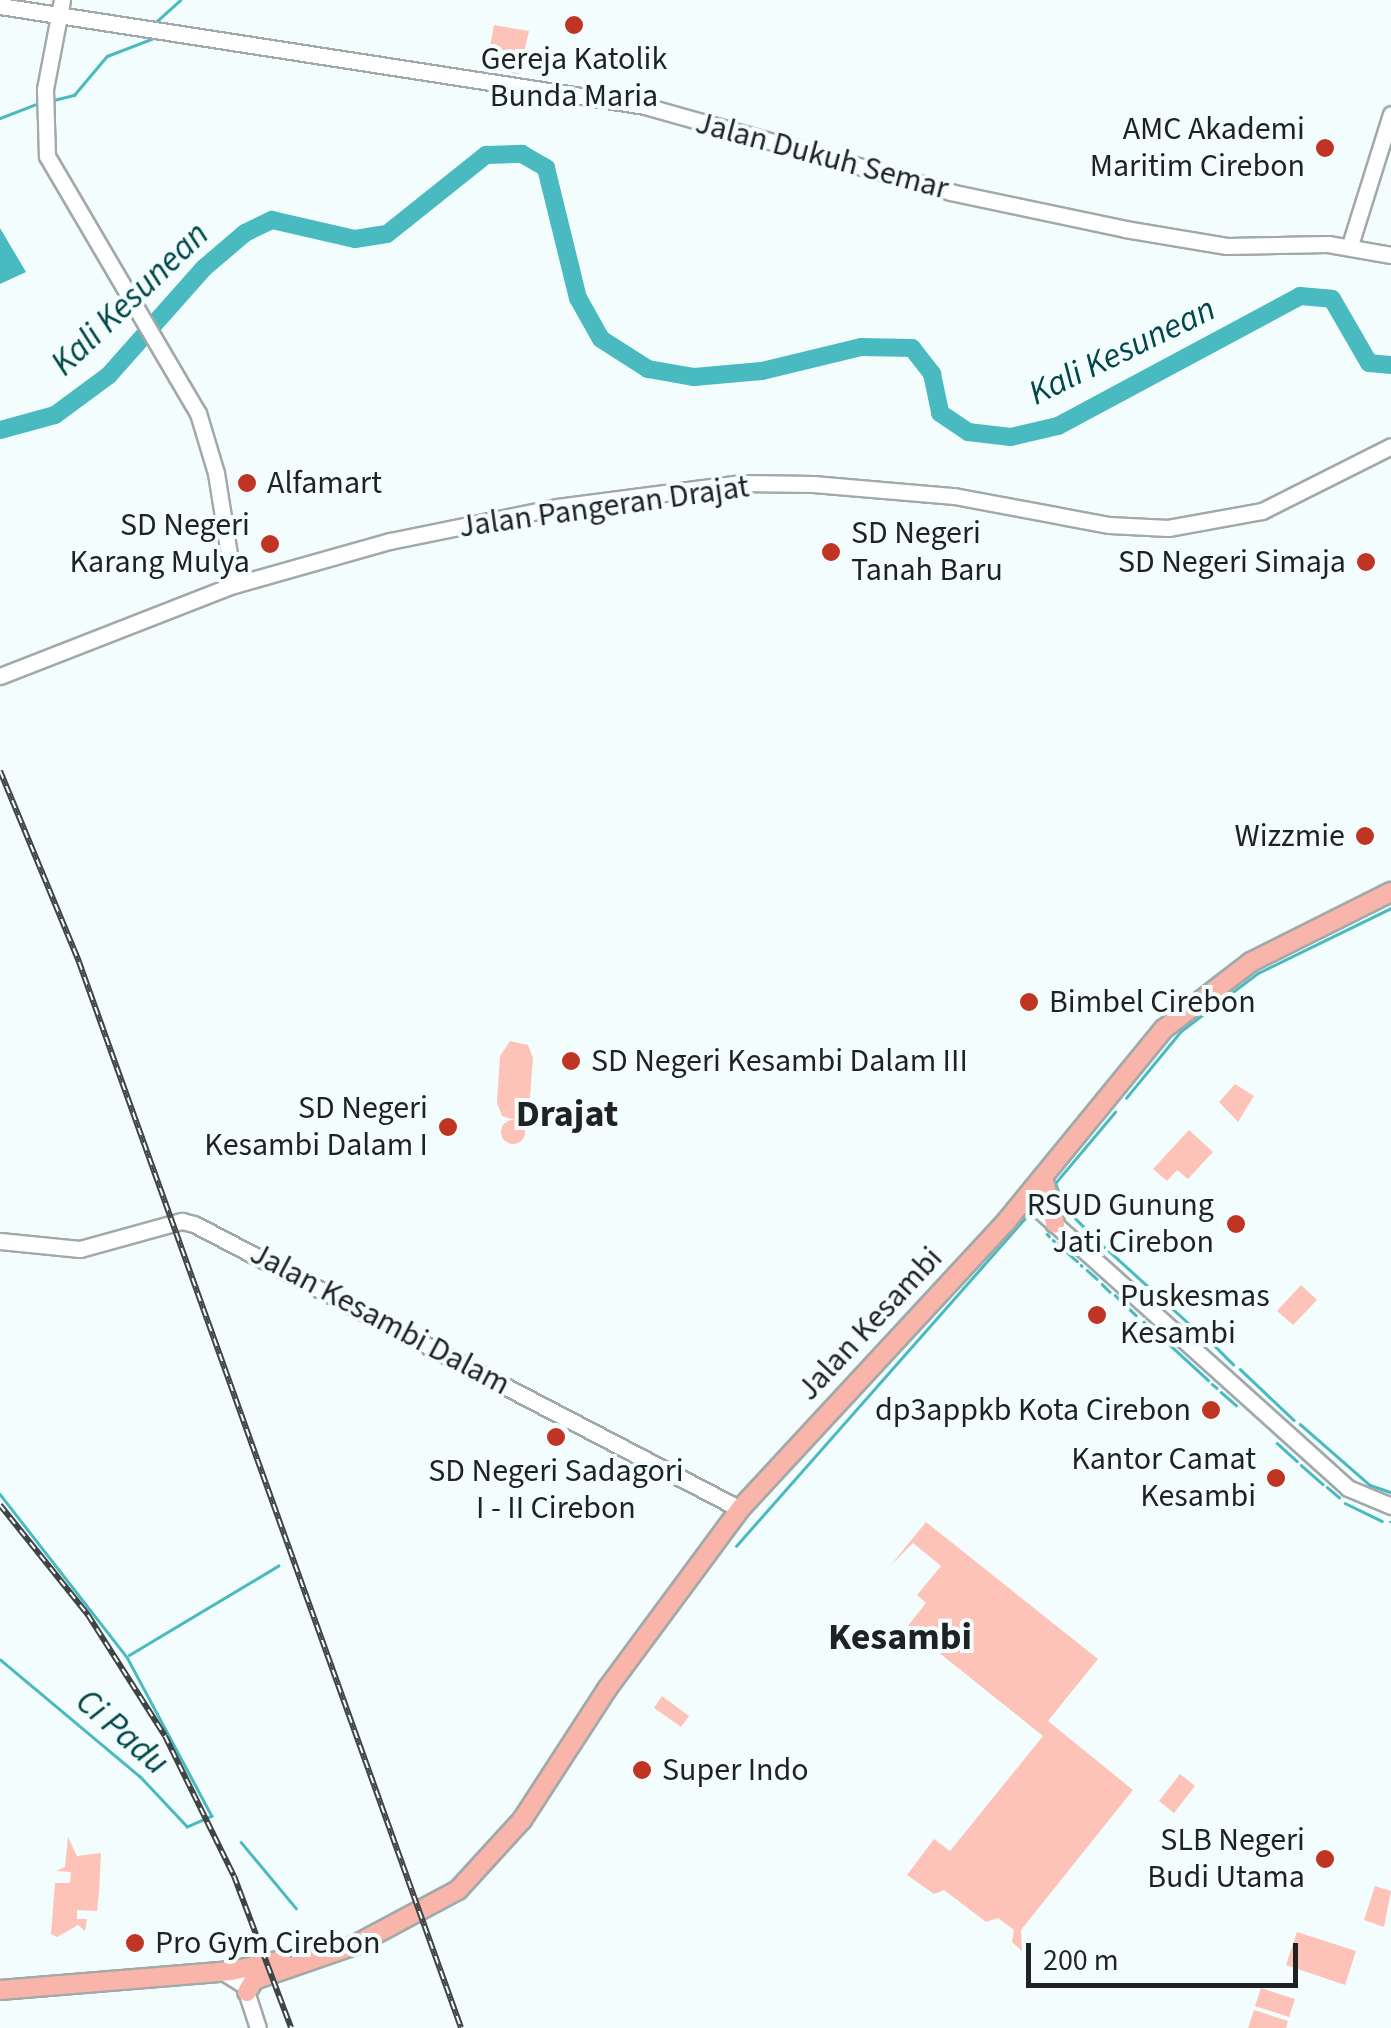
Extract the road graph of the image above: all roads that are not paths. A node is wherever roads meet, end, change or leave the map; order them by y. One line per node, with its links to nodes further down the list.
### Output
1 (0, 6): 2 (street, Jalan Dukuh Semar)
2 (60, 8): 4 (street, Jalan Dukuh Semar); 7 (street)
3 (1391, 114): 4 (street)
4 (1350, 245): 5 (street, Jalan Dukuh Semar)
5 (1391, 254)
6 (1391, 446): 7 (street, Jalan Pangeran Drajat)
7 (234, 585): 8 (street, Jalan Pangeran Drajat)
8 (0, 676)
9 (1391, 892): 10 (main road, Jalan Kesambi)
10 (1038, 1195): 11 (main road); 14 (main road, Jalan Kesambi)
11 (1055, 1223): 13 (street)
12 (0, 1241): 14 (street, Jalan Kesambi Dalam)
13 (1391, 1506)
14 (740, 1509): 15 (main road, Jalan Kesambi)
15 (467, 1879): 16 (main road, Jalan Kesambi); 18 (main road, Jalan Kesambi)
16 (224, 1972): 17 (main road, Jalan Kesambi); 18 (street)
17 (0, 1990)
18 (246, 1992): 19 (street)
19 (258, 2028)

